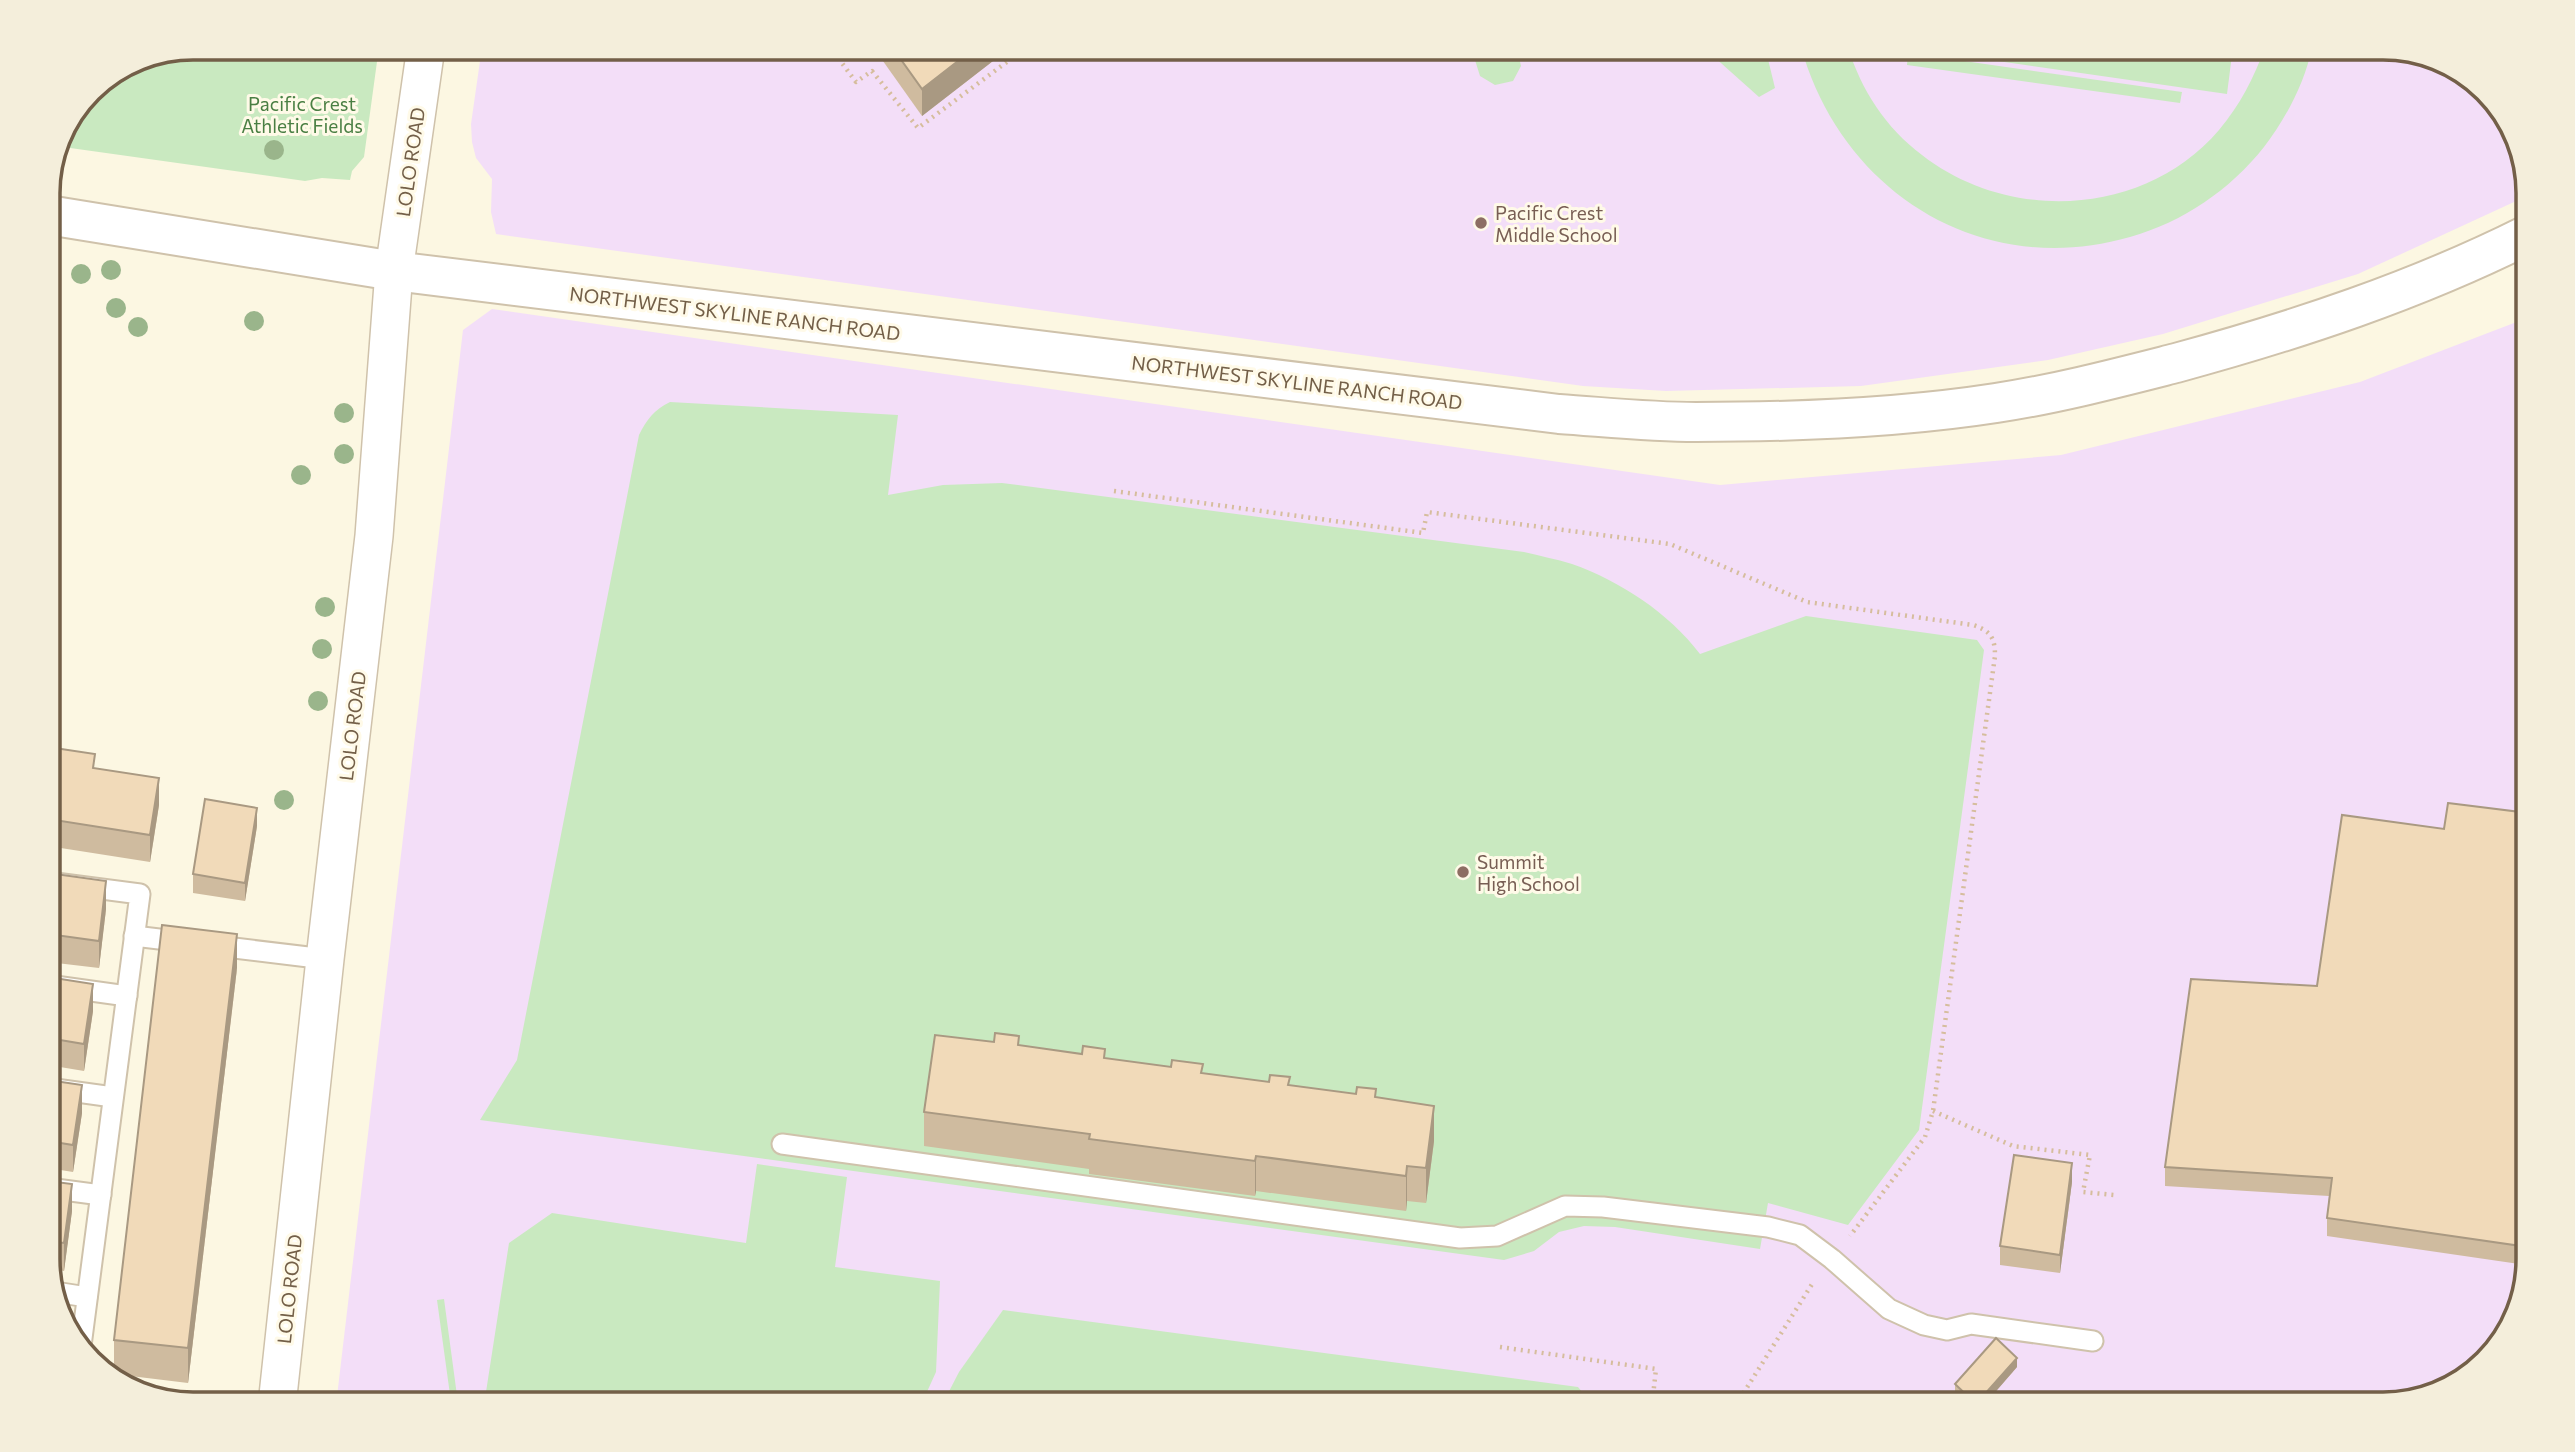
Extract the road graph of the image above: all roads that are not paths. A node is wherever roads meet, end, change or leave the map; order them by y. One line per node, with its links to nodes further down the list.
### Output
1 (424, 60): 4 (street, LOLO ROAD)
2 (60, 217): 4 (street, NORTHWEST SKYLINE RANCH ROAD)
3 (2515, 241): 4 (street, NORTHWEST SKYLINE RANCH ROAD)
4 (394, 271): 7 (street, LOLO ROAD)
5 (60, 884): 6 (lane)
6 (134, 936): 7 (lane); 9 (lane)
7 (325, 959): 19 (street, LOLO ROAD)
8 (60, 987): 9 (lane)
9 (127, 996): 11 (lane)
10 (60, 1090): 11 (lane)
11 (113, 1097): 14 (lane)
12 (782, 1144): 18 (lane)
13 (60, 1190): 14 (lane)
14 (101, 1195): 16 (lane)
15 (64, 1293): 16 (lane)
16 (87, 1297): 17 (lane)
17 (82, 1333)
18 (2093, 1340)
19 (278, 1392)

